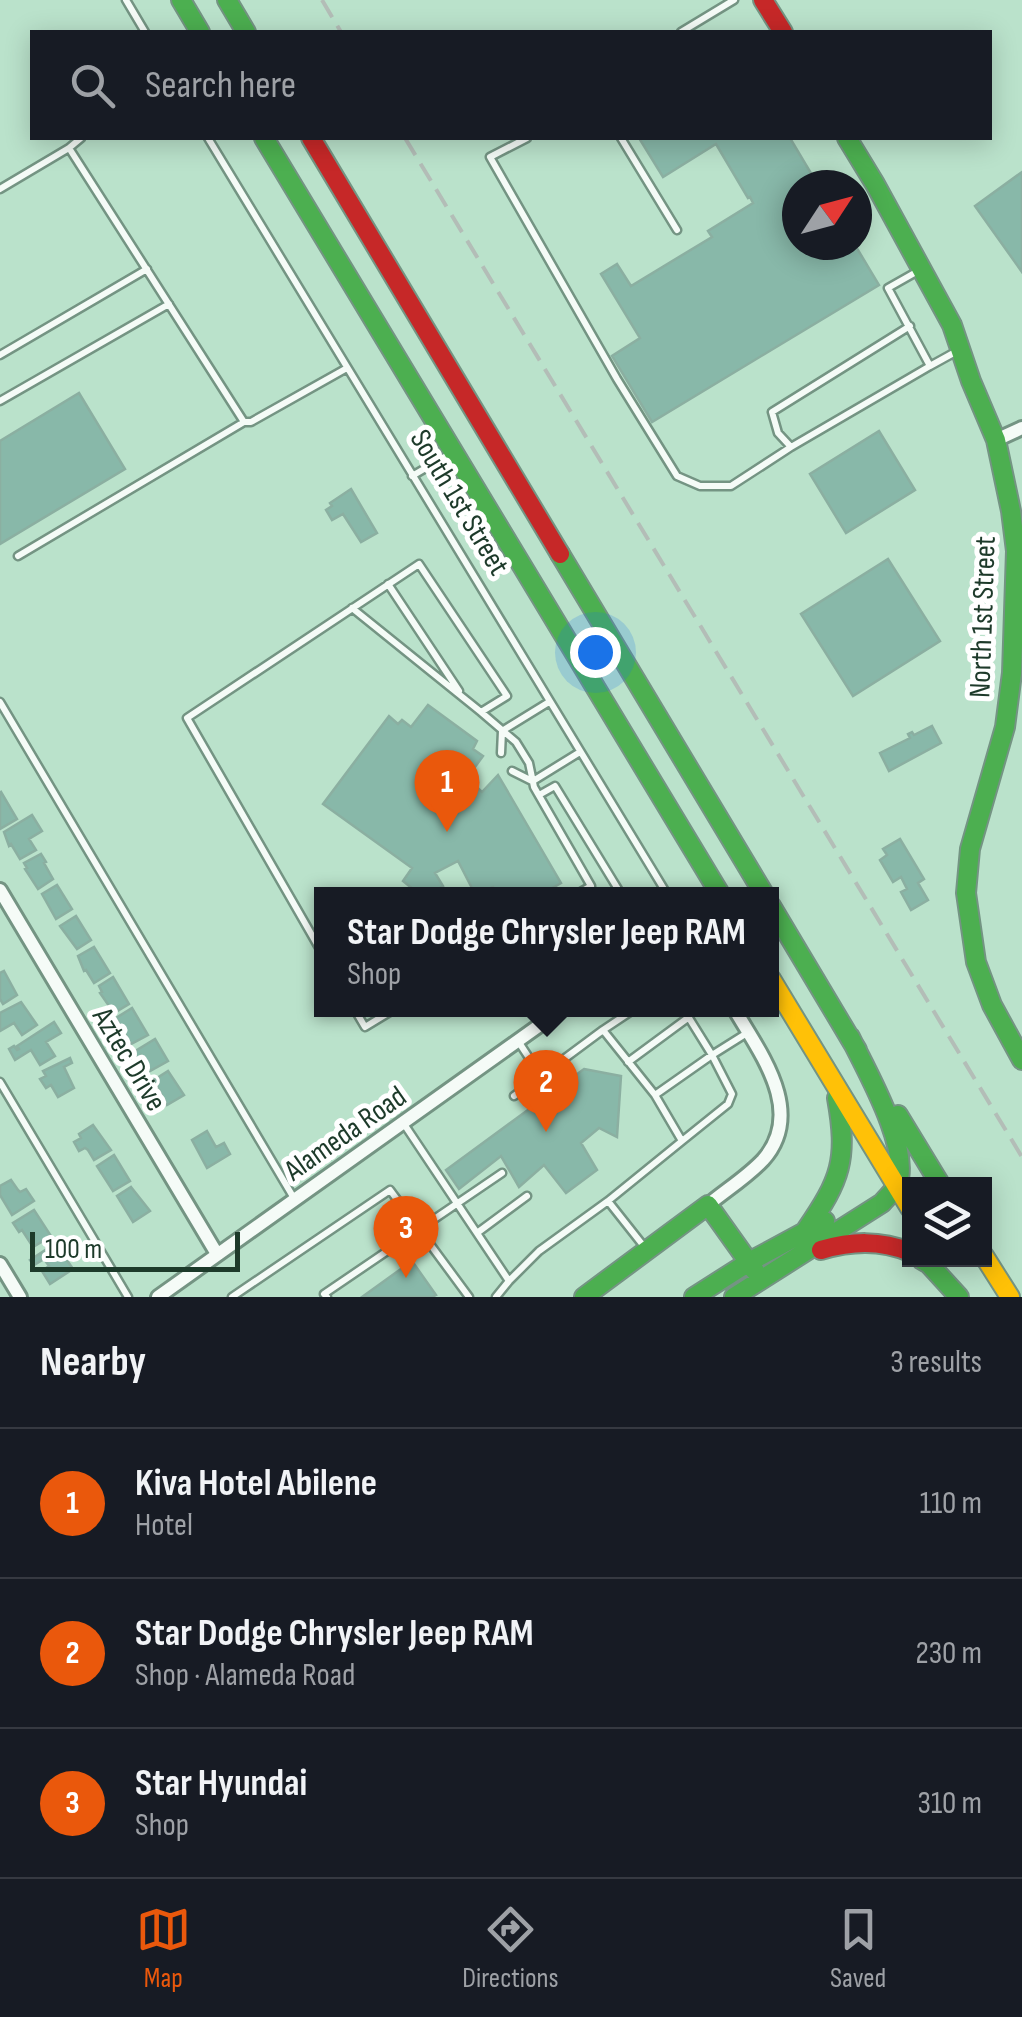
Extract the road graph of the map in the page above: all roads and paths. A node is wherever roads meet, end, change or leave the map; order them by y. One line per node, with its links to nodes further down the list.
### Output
1 (126, 0): 6 (lane)
2 (180, 0): 7 (main road)
3 (227, 0): 8 (main road)
4 (734, 0): 9 (lane)
5 (764, 0): 10 (main road)
6 (145, 30)
7 (199, 30)
8 (245, 30)
9 (683, 30)
10 (782, 30)
11 (79, 140): 18 (lane)
12 (209, 140): 28 (lane, South 1st Street)
13 (265, 140): 35 (main road, South 1st Street)
14 (311, 140): 32 (main road, South 1st Street)
15 (523, 140): 34 (lane)
16 (622, 140): 20 (lane)
17 (848, 140): 22 (main road, North 1st Street)
18 (69, 148): 19 (lane); 21 (lane)
19 (0, 190)
20 (677, 230)
21 (146, 269): 23 (lane); 26 (lane)
22 (922, 269): 24 (lane); 25 (main road, North 1st Street)
23 (169, 304): 29 (lane); 30 (lane)
24 (910, 326): 27 (lane); 34 (lane)
25 (960, 350): 27 (lane); 33 (main road, North 1st Street)
26 (0, 355)
27 (930, 366): 34 (lane)
28 (347, 368): 30 (lane); 36 (lane, South 1st Street)
29 (0, 401)
30 (244, 422): 37 (lane)
31 (1022, 428): 33 (street)
32 (486, 430): 35 (main road); 54 (main road, South 1st Street)
33 (996, 440): 71 (main road, North 1st Street)
34 (791, 447)
35 (454, 452): 36 (lane); 53 (main road, South 1st Street)
36 (412, 476): 42 (lane, South 1st Street)
37 (18, 556)
38 (388, 584): 39 (lane); 40 (lane); 43 (lane)
39 (352, 608): 40 (lane); 57 (lane)
40 (465, 700): 43 (lane)
41 (0, 702): 87 (lane)
42 (550, 702): 44 (lane); 45 (lane, South 1st Street)
43 (480, 712): 44 (lane)
44 (502, 731): 46 (lane); 48 (lane)
45 (580, 752): 48 (lane); 52 (lane, South 1st Street)
46 (501, 754)
47 (512, 770): 48 (lane)
48 (533, 781): 49 (lane)
49 (539, 795): 50 (lane); 51 (lane)
50 (589, 887)
51 (618, 887)
52 (663, 887)
53 (716, 887)
54 (760, 887)
55 (0, 890): 96 (street, Aztec Drive)
56 (779, 919): 68 (main road)
57 (314, 939)
58 (779, 992): 75 (main road)
59 (359, 1017): 60 (lane)
60 (381, 1017)
61 (551, 1017): 69 (street, Alameda Road)
62 (622, 1017): 66 (lane)
63 (681, 1017): 72 (lane)
64 (689, 1017): 70 (lane)
65 (739, 1017): 67 (street)
66 (603, 1030): 72 (lane); 73 (lane)
67 (748, 1033): 70 (lane); 90 (street)
68 (850, 1038): 81 (main road); 82 (main road)
69 (518, 1040): 73 (lane); 78 (street, Alameda Road)
70 (712, 1054): 76 (lane); 79 (lane)
71 (1022, 1060)
72 (628, 1062): 76 (lane)
73 (541, 1076): 77 (lane)
74 (0, 1082): 106 (lane)
75 (834, 1084): 83 (main road); 93 (main road)
76 (655, 1095): 79 (lane)
77 (514, 1096)
78 (404, 1122): 87 (street, Alameda Road); 89 (lane)
79 (682, 1141): 88 (lane)
80 (502, 1173): 89 (lane)
81 (902, 1177)
82 (936, 1177)
83 (902, 1185)
84 (902, 1186): 93 (main road)
85 (902, 1187): 97 (main road)
86 (528, 1196): 92 (lane)
87 (294, 1200): 96 (street, Alameda Road)
88 (608, 1201): 95 (lane); 104 (lane)
89 (458, 1204): 91 (lane); 92 (lane)
90 (708, 1204): 95 (main road); 98 (main road)
91 (419, 1230): 108 (lane); 109 (lane); 110 (lane)
92 (477, 1233): 104 (lane)
93 (803, 1234): 98 (main road)
94 (902, 1249): 97 (main road)
95 (647, 1250): 112 (main road)
96 (217, 1254): 107 (street, Alameda Road)
97 (789, 1261): 103 (main road)
98 (750, 1262): 103 (main road); 113 (main road)
99 (0, 1264): 105 (street)
100 (932, 1267): 115 (main road)
101 (944, 1267): 115 (main road)
102 (987, 1267): 116 (main road)
103 (761, 1279): 114 (main road)
104 (508, 1281): 111 (lane)
105 (20, 1297)
106 (128, 1297)
107 (158, 1297)
108 (232, 1297)
109 (327, 1297)
110 (469, 1297)
111 (496, 1297)
112 (584, 1297)
113 (694, 1297)
114 (734, 1297)
115 (960, 1297)
116 (1008, 1297)

